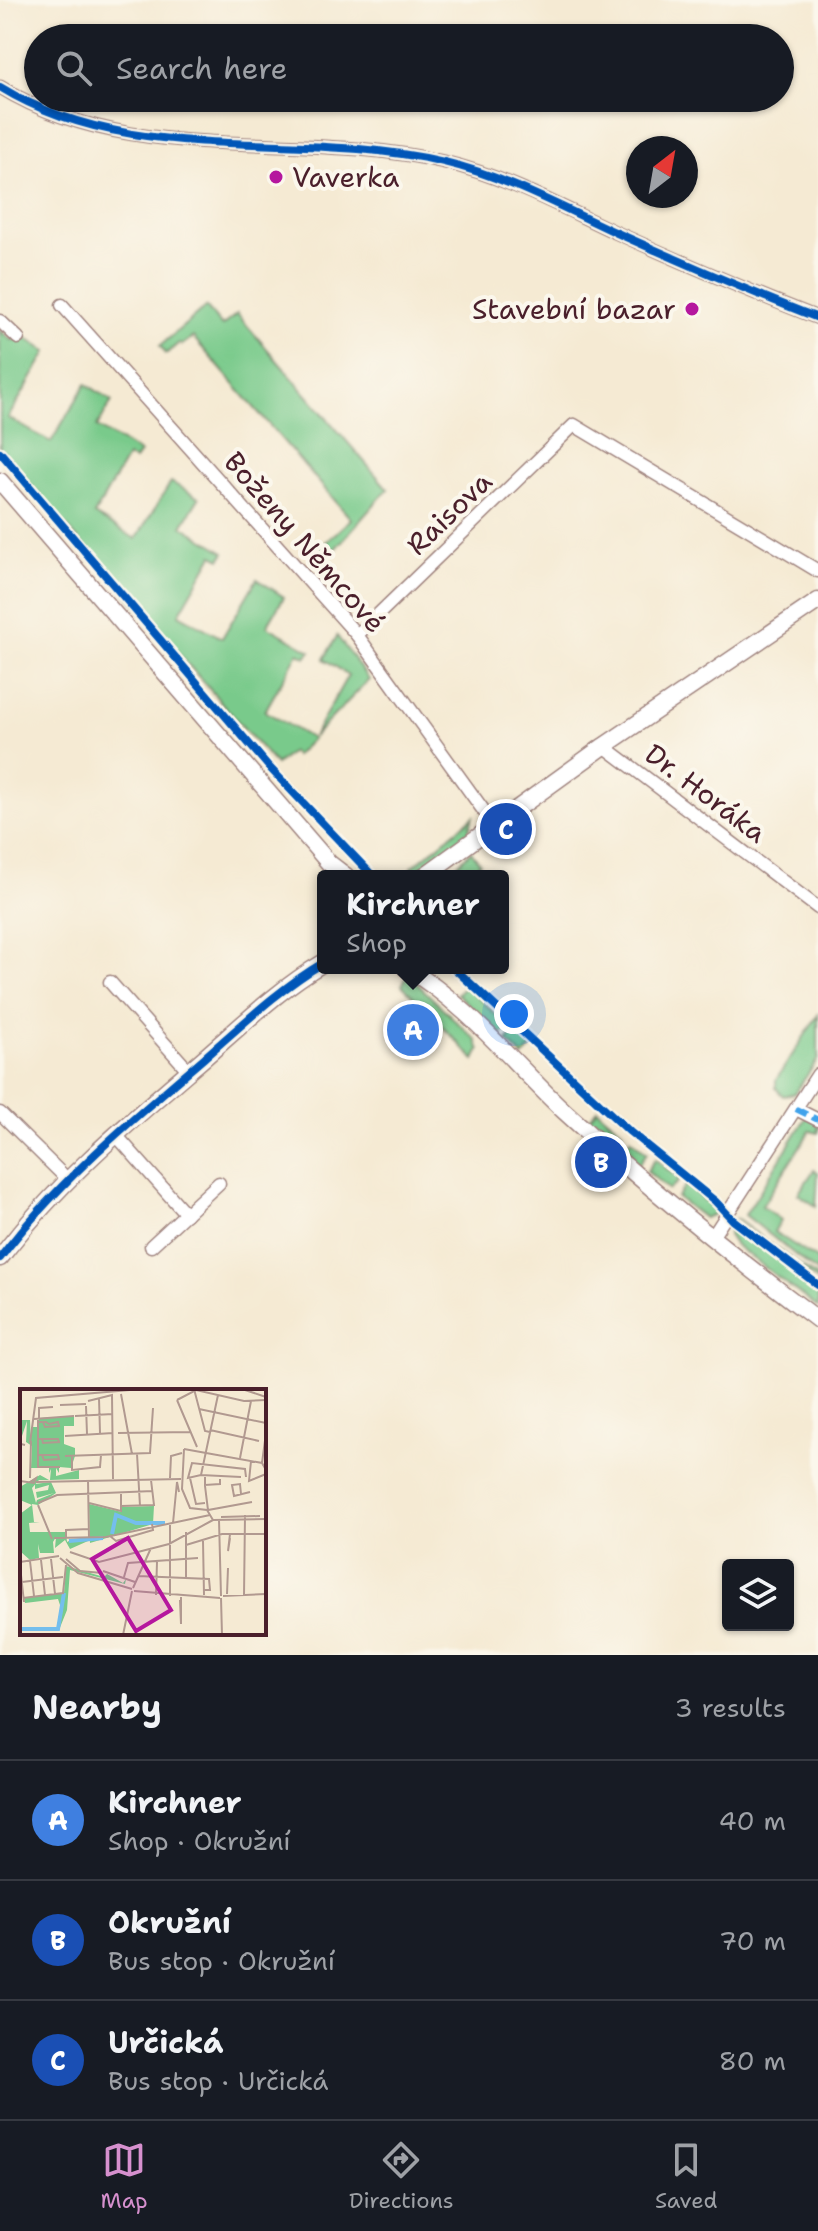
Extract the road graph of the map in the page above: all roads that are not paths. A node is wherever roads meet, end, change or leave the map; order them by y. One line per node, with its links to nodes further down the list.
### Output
1 (0, 87): 2 (street)
2 (24, 98)
3 (57, 112): 5 (street)
4 (62, 305): 11 (street, Boženy Němcové)
5 (818, 318)
6 (0, 321): 7 (street)
7 (18, 338)
8 (0, 481): 15 (street)
9 (818, 571): 11 (street, Raisova)
10 (818, 601): 12 (street)
11 (357, 635): 13 (street, Boženy Němcové)
12 (604, 746): 13 (street); 18 (street, Dr. Horáka)
13 (494, 825): 14 (street)
14 (453, 855): 16 (street); 17 (street)
15 (333, 869)
16 (432, 870)
17 (443, 870)
18 (818, 908)
19 (317, 967): 24 (street)
20 (416, 974): 23 (street)
21 (430, 974): 23 (street)
22 (110, 982): 24 (street)
23 (437, 987): 33 (street)
24 (189, 1071): 29 (street)
25 (818, 1074): 26 (street)
26 (796, 1109): 28 (street); 33 (street)
27 (0, 1113): 30 (street)
28 (818, 1120)
29 (116, 1135): 30 (street); 32 (street)
30 (68, 1180): 35 (street)
31 (219, 1183): 32 (street)
32 (186, 1214): 34 (street)
33 (711, 1239): 36 (street)
34 (151, 1246)
35 (0, 1258)
36 (818, 1320)

